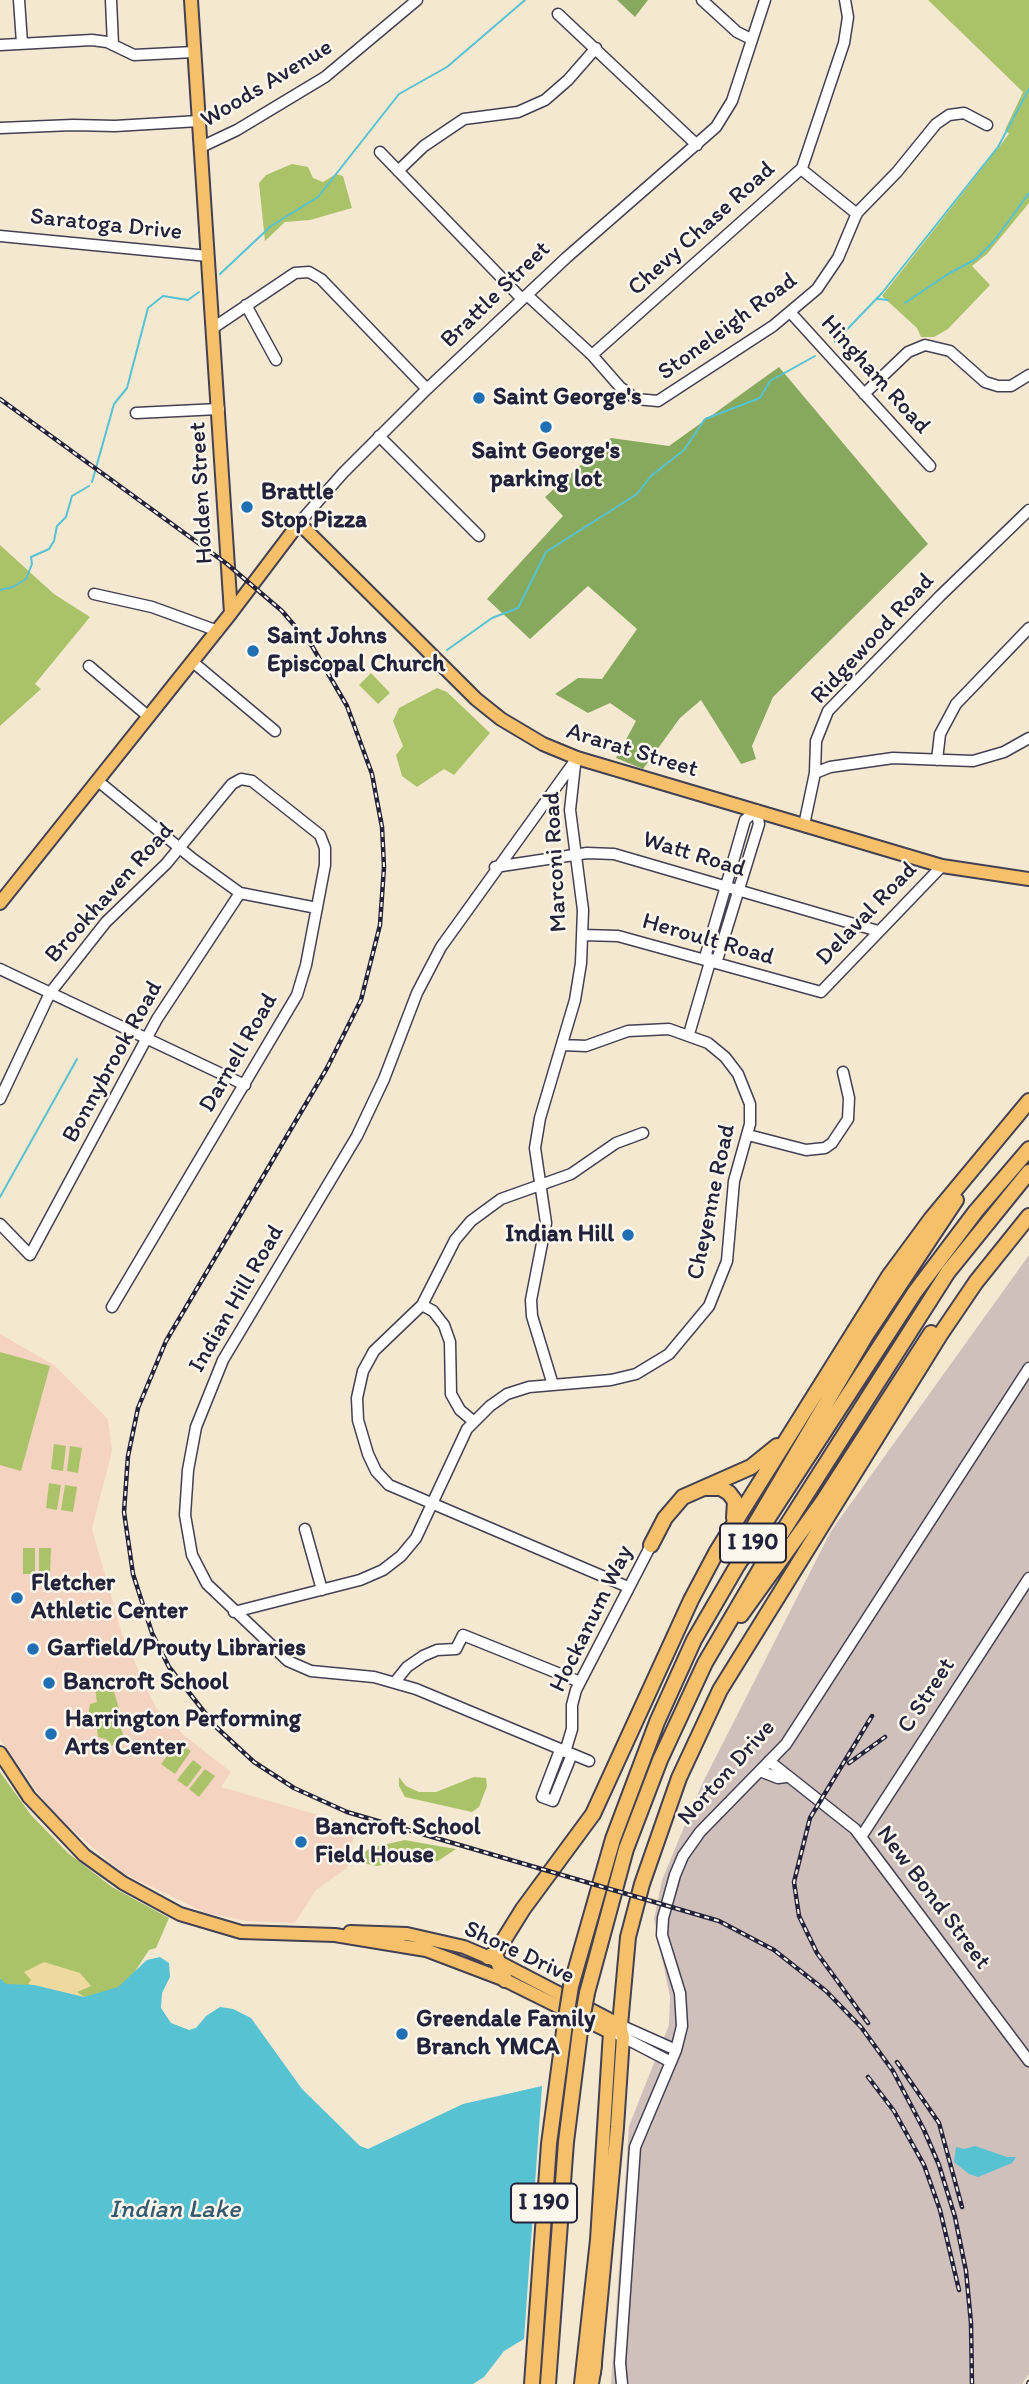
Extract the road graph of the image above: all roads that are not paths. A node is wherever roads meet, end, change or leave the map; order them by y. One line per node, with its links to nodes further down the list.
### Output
1 (19, 0): 10 (street)
2 (111, 0): 12 (street)
3 (191, 0): 14 (main road, Holden Street)
4 (417, 0): 19 (street, Woods Avenue)
5 (702, 0): 9 (street)
6 (765, 0): 9 (street, Brattle Street)
7 (845, 0): 21 (street, Chevy Chase Road)
8 (558, 14): 13 (street)
9 (751, 39): 18 (street, Brattle Street)
10 (22, 43): 11 (street); 12 (street)
11 (0, 45)
12 (113, 45): 14 (street)
13 (596, 48): 18 (street); 22 (street)
14 (194, 52): 15 (main road, Holden Street)
15 (199, 121): 17 (street); 19 (main road, Holden Street)
16 (987, 125): 23 (street, Stoneleigh Road)
17 (0, 128)
18 (697, 145): 26 (street, Brattle Street)
19 (201, 147): 25 (main road, Holden Street)
20 (380, 152): 22 (street, Stoneleigh Road)
21 (801, 169): 23 (street); 30 (street, Chevy Chase Road)
22 (398, 171): 26 (street, Stoneleigh Road)
23 (857, 214): 28 (street, Stoneleigh Road)
24 (0, 236): 25 (street, Saratoga Drive)
25 (208, 256): 29 (main road, Holden Street)
26 (525, 297): 30 (street, Stoneleigh Road); 33 (street, Brattle Street)
27 (246, 305): 29 (street); 31 (street); 33 (street)
28 (790, 312): 30 (street, Stoneleigh Road); 34 (street, Hingham Road)
29 (213, 328): 35 (main road, Holden Street)
30 (592, 355)
31 (275, 360)
32 (1029, 375): 34 (street)
33 (427, 389): 37 (street, Brattle Street)
34 (864, 394): 38 (street, Hingham Road)
35 (219, 409): 36 (street); 42 (main road, Holden Street)
36 (136, 413)
37 (379, 436): 40 (street, Brattle Street); 41 (street)
38 (930, 466)
39 (1029, 510): 55 (street, Ridgewood Road)
40 (299, 523): 43 (main road, Brattle Street); 53 (main road, Ararat Street)
41 (480, 536)
42 (228, 573): 43 (main road); 45 (main road, Holden Street)
43 (250, 588): 45 (main road, Brattle Street)
44 (94, 594): 47 (street)
45 (231, 612): 47 (main road)
46 (1029, 628): 54 (street)
47 (218, 631): 48 (main road)
48 (194, 663): 50 (main road); 51 (street)
49 (89, 666): 50 (street)
50 (149, 717): 56 (main road)
51 (275, 731)
52 (1029, 738): 54 (street)
53 (577, 758): 58 (main road, Ararat Street); 61 (street, Marconi Road); 63 (street, Indian Hill Road)
54 (937, 760): 55 (street)
55 (815, 773): 59 (street, Ridgewood Road)
56 (98, 781): 60 (street); 68 (main road)
57 (290, 810): 60 (street, Brookhaven Road); 69 (street, Darnell Road)
58 (756, 810): 59 (main road, Ararat Street); 65 (street); 66 (street)
59 (804, 825): 62 (main road, Ararat Street)
60 (180, 848): 67 (street); 75 (street, Brookhaven Road)
61 (576, 855): 63 (street, Watt Road); 65 (street, Watt Road); 71 (street, Marconi Road)
62 (943, 866): 64 (main road, Ararat Street); 70 (street, Delaval Road)
63 (495, 867): 106 (street, Indian Hill Road)
64 (1029, 878)
65 (726, 886): 66 (street, Watt Road); 72 (street)
66 (738, 890): 70 (street, Watt Road); 72 (street)
67 (240, 893): 69 (street); 77 (street, Bonnybrook Road)
68 (0, 903)
69 (317, 908): 80 (street, Darnell Road)
70 (878, 931): 74 (street, Delaval Road)
71 (583, 935): 72 (street, Heroult Road); 78 (street, Marconi Road)
72 (710, 962): 74 (street, Heroult Road); 76 (street)
73 (0, 969): 75 (street)
74 (821, 992)
75 (50, 993): 77 (street); 81 (street, Brookhaven Road)
76 (689, 1034): 78 (street, Cheyenne Road); 84 (street, Cheyenne Road)
77 (147, 1038): 80 (street); 89 (street, Bonnybrook Road)
78 (562, 1045): 87 (street, Marconi Road)
79 (843, 1072): 84 (street)
80 (245, 1085): 92 (street, Darnell Road)
81 (0, 1099)
82 (1029, 1103): 96 (highway); 104 (highway)
83 (643, 1133): 87 (street)
84 (748, 1135): 94 (street, Cheyenne Road)
85 (1029, 1149): 104 (highway, I 190)
86 (1029, 1172): 107 (highway, I 190)
87 (540, 1182): 91 (street); 94 (street, Marconi Road)
88 (1029, 1216): 90 (highway)
89 (0, 1224)
90 (996, 1256): 107 (highway); 120 (highway)
91 (422, 1305): 95 (street); 98 (street)
92 (112, 1307)
93 (1029, 1368): 113 (street, Norton Drive)
94 (554, 1385): 95 (street, Cheyenne Road)
95 (473, 1421): 98 (street, Cheyenne Road)
96 (793, 1430): 97 (highway); 99 (highway)
97 (694, 1491): 99 (highway); 101 (highway)
98 (433, 1505): 103 (street); 105 (street, Cheyenne Road)
99 (732, 1525): 118 (highway)
100 (305, 1529): 105 (street)
101 (651, 1545): 103 (street, Hockanum Way)
102 (1029, 1578): 116 (street, C Street)
103 (628, 1587): 109 (street, Hockanum Way)
104 (724, 1587): 126 (highway, I 190, bridge)
105 (322, 1590): 106 (street, Cheyenne Road)
106 (234, 1612): 108 (street, Indian Hill Road)
107 (705, 1663): 125 (highway, I 190, bridge)
108 (395, 1682): 109 (street); 110 (street, Indian Hill Road)
109 (580, 1682): 110 (street, Hockanum Way)
110 (565, 1752): 112 (street, Indian Hill Road)
111 (0, 1753): 117 (main road, Shore Drive)
112 (589, 1760)
113 (769, 1761): 114 (street, Norton Drive); 115 (street, New Bond Street)
114 (760, 1771): 115 (street, New Bond Street); 121 (street, Norton Drive)
115 (786, 1777): 116 (street, New Bond Street)
116 (861, 1837): 122 (street, New Bond Street)
117 (335, 1935): 118 (main road, Shore Drive); 119 (main road, Shore Drive)
118 (494, 1957): 119 (highway); 120 (main road, Shore Drive)
119 (505, 1980): 120 (main road, Shore Drive)
120 (618, 2032): 121 (street, Shore Drive); 123 (street, Shore Drive); 124 (main road); 127 (main road)
121 (676, 2050): 123 (street, Norton Drive)
122 (1029, 2061)
123 (671, 2062): 129 (street, Norton Drive)
124 (594, 2364): 128 (highway)
125 (549, 2383)
126 (532, 2384)
127 (581, 2384)
128 (593, 2384)
129 (622, 2384)

